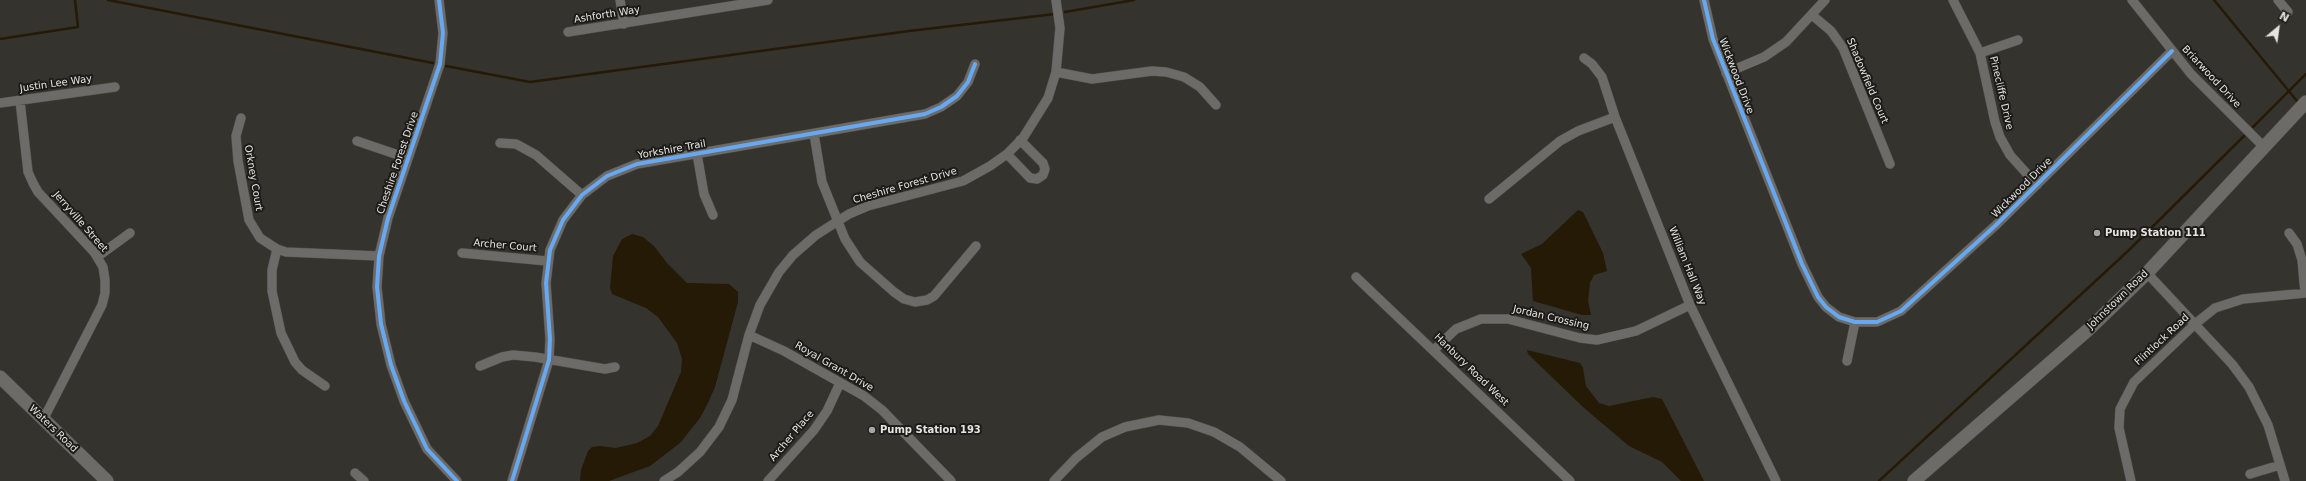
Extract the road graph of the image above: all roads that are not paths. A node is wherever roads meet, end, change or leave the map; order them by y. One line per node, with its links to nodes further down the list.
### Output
1 (439, 0): 35 (street, Cheshire Forest Drive)
2 (620, 0): 12 (street)
3 (768, 0): 12 (street, Ashforth Way)
4 (1056, 0): 19 (street, Cheshire Forest Drive)
5 (1704, 0): 20 (street, Wickwood Drive)
6 (1825, 0): 11 (street)
7 (1953, 0): 16 (street, Pinecliffe Drive)
8 (2132, 0): 15 (street, Briarwood Drive)
9 (2278, 0): 10 (street)
10 (2288, 12)
11 (1812, 15): 20 (street); 36 (street, Shadowfield Court)
12 (624, 24): 13 (street, Ashforth Way)
13 (568, 32)
14 (2018, 40): 16 (street)
15 (2172, 51): 32 (street, Briarwood Drive); 37 (street, Wickwood Drive)
16 (1980, 53): 37 (street, Pinecliffe Drive)
17 (1584, 58): 26 (street, William Hall Way)
18 (975, 64): 28 (street, Yorkshire Trail)
19 (1056, 72): 25 (street); 30 (street, Cheshire Forest Drive)
20 (1726, 73): 54 (street, Wickwood Drive)
21 (115, 87): 22 (street, Justin Lee Way)
22 (20, 101): 24 (street, Justin Lee Way); 48 (street, Jerryville Street)
23 (2306, 102): 32 (main road, Johnstown Road)
24 (0, 103)
25 (1216, 105)
26 (1615, 117): 39 (street); 53 (street, William Hall Way)
27 (241, 118): 45 (street, Orkney Court)
28 (814, 134): 33 (street, Yorkshire Trail); 41 (street)
29 (357, 140): 35 (street)
30 (1020, 140): 34 (street, Cheshire Forest Drive); 34 (street)
31 (500, 142): 38 (street)
32 (2264, 147): 50 (main road, Johnstown Road)
33 (697, 154): 38 (street, Yorkshire Trail); 40 (street)
34 (1007, 154): 41 (street, Cheshire Forest Drive)
35 (407, 158): 47 (street, Cheshire Forest Drive)
36 (1890, 164)
37 (2037, 185): 54 (street, Wickwood Drive)
38 (582, 195): 49 (street, Yorkshire Trail)
39 (1489, 199)
40 (713, 215)
41 (839, 220): 44 (street); 56 (street, Cheshire Forest Drive)
42 (2289, 232): 52 (street)
43 (130, 233): 48 (street)
44 (976, 246)
45 (277, 249): 47 (street, Orkney Court); 64 (street)
46 (462, 254): 49 (street, Archer Court)
47 (378, 256): 71 (street, Cheshire Forest Drive)
48 (97, 257): 65 (street, Jerryville Street)
49 (547, 261): 58 (street, Yorkshire Trail)
50 (2147, 273): 55 (street); 80 (main road, Johnstown Road)
51 (1356, 277): 57 (street, Hanbury Road West)
52 (2305, 293): 55 (street, Flintlock Road)
53 (1690, 305): 57 (street, Jordan Crossing); 79 (street, William Hall Way)
54 (1855, 322): 59 (street)
55 (2195, 324): 66 (street); 81 (street, Flintlock Road)
56 (749, 334): 63 (street, Royal Grant Drive); 73 (street, Cheshire Forest Drive)
57 (1434, 350): 78 (street, Hanbury Road West)
58 (549, 360): 60 (street); 61 (street); 72 (street, Yorkshire Trail)
59 (1847, 360)
60 (480, 366)
61 (615, 367)
62 (0, 377): 65 (main road, Waters Road)
63 (840, 383): 74 (street, Archer Place); 75 (street, Royal Grant Drive)
64 (325, 386)
65 (43, 420): 69 (main road, Waters Road)
66 (2280, 465): 68 (street); 82 (street)
67 (355, 473): 70 (street)
68 (2250, 474)
69 (107, 481)
70 (364, 481)
71 (457, 481)
72 (512, 481)
73 (664, 481)
74 (768, 481)
75 (951, 481)
76 (1054, 481): 77 (street)
77 (1281, 481)
78 (1570, 481)
79 (1776, 481)
80 (1914, 481)
81 (2131, 481)
82 (2285, 481)

